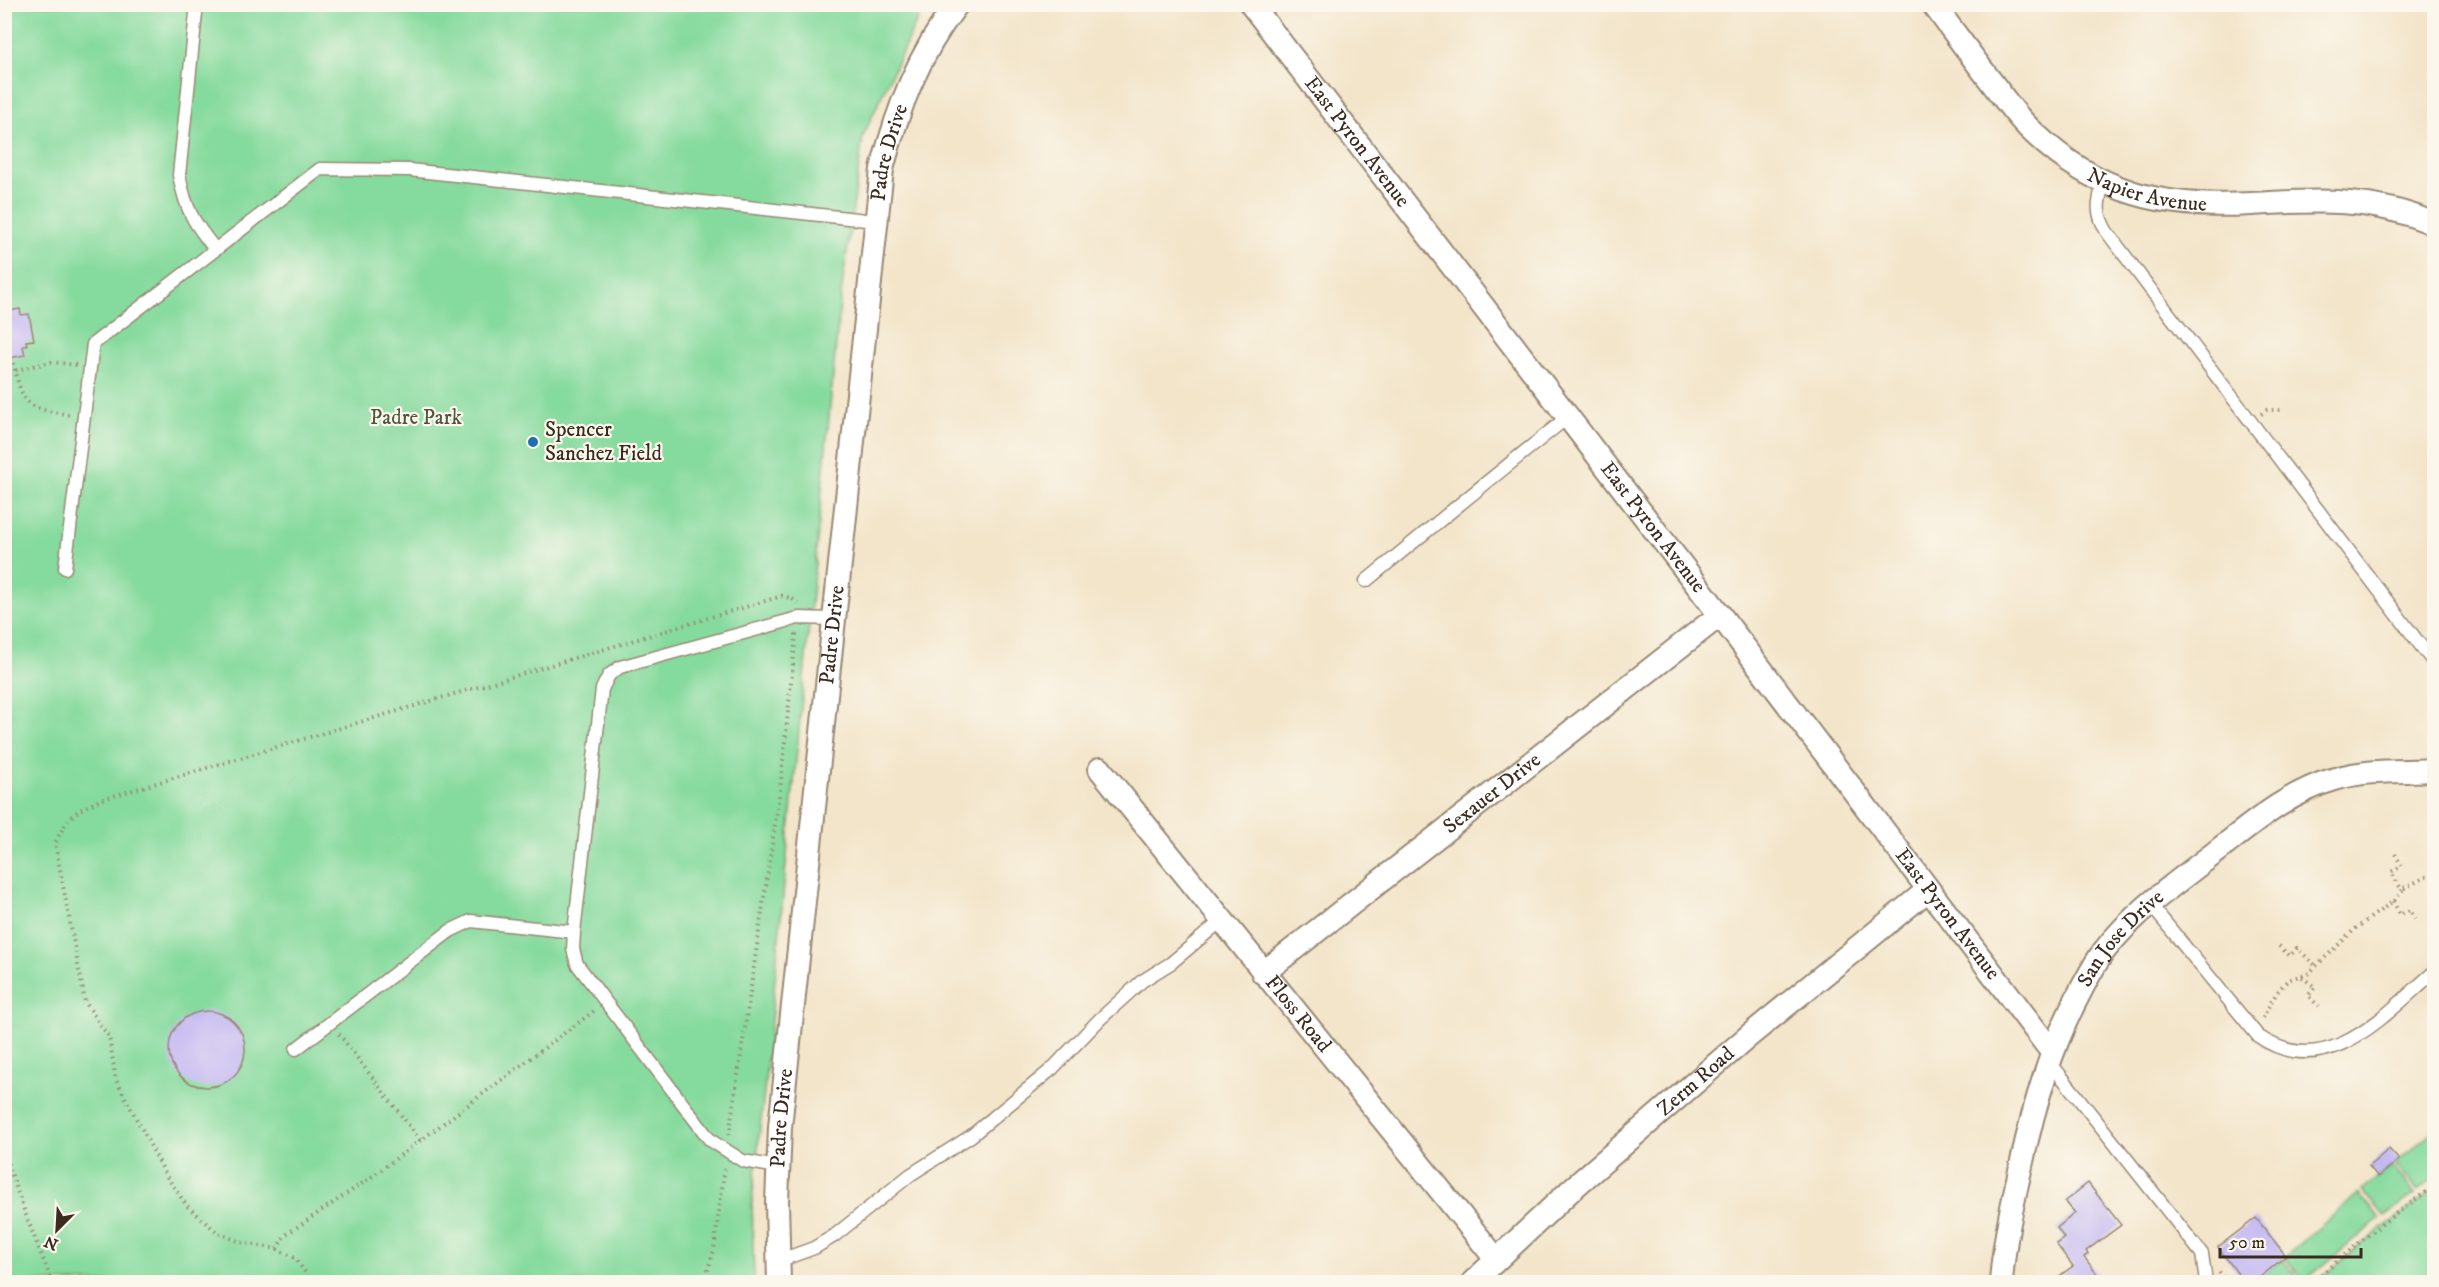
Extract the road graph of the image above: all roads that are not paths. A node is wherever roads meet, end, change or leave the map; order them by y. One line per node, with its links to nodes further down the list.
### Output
1 (197, 4): 8 (lane)
2 (957, 4): 6 (street, Padre Drive)
3 (1251, 4): 9 (street, East Pyron Avenue)
4 (1933, 4): 5 (street, Napier Avenue)
5 (2103, 182): 7 (street, Napier Avenue); 14 (lane)
6 (875, 221): 8 (lane); 13 (street, Padre Drive)
7 (2434, 224)
8 (215, 249): 10 (lane)
9 (1568, 417): 11 (lane); 12 (street, East Pyron Avenue)
10 (65, 568)
11 (1366, 581)
12 (1720, 615): 17 (street, East Pyron Avenue); 22 (street, Sexauer Drive)
13 (833, 619): 20 (lane); 25 (street, Padre Drive)
14 (2434, 663)
15 (1100, 769): 19 (street, Floss Road)
16 (2434, 770): 18 (street, San Jose Drive)
17 (1928, 890): 24 (street, East Pyron Avenue); 26 (street, Zerm Road)
18 (2150, 904): 21 (lane); 24 (street, San Jose Drive)
19 (1221, 921): 22 (street, Floss Road); 27 (lane)
20 (574, 932): 23 (lane); 25 (lane)
21 (2434, 972)
22 (1263, 973): 26 (street, Floss Road)
23 (296, 1048)
24 (2050, 1056): 29 (street, San Jose Drive); 30 (lane)
25 (778, 1167): 27 (street, Padre Drive)
26 (1496, 1259): 28 (street, Zerm Road)
27 (779, 1272)
28 (1473, 1282)
29 (2001, 1282)
30 (2206, 1282)

